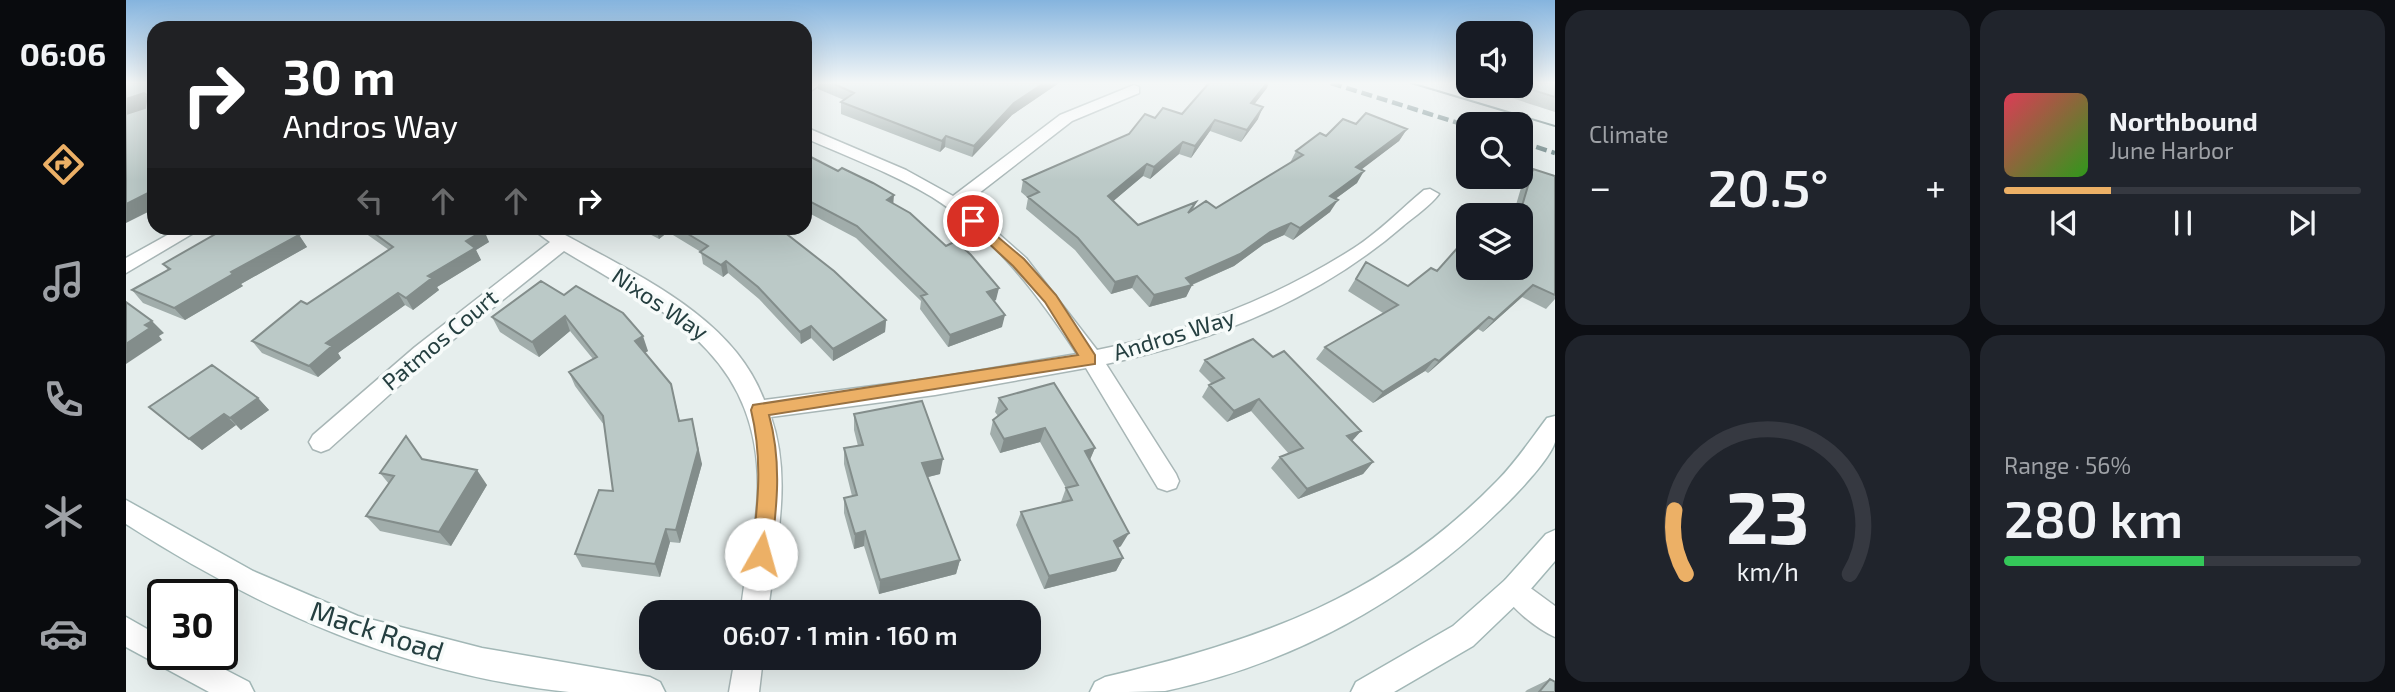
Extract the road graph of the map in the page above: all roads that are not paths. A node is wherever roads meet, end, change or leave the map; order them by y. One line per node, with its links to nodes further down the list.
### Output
1 (1072, 115): 4 (street)
2 (812, 135): 4 (street)
3 (1430, 194): 9 (street, Andros Way)
4 (954, 204): 9 (street)
5 (180, 235): 8 (street)
6 (552, 235): 7 (street, Nixos Way)
7 (563, 242): 10 (street, Nixos Way); 12 (street, Patmos Court)
8 (126, 266)
9 (1089, 360): 10 (street, Andros Way); 13 (street)
10 (759, 410): 17 (street, Nixos Way)
11 (1555, 425): 26 (street)
12 (321, 442)
13 (1167, 481)
14 (126, 511): 24 (street, Mack Road)
15 (1555, 542): 16 (street)
16 (1514, 589): 18 (street); 27 (street)
17 (756, 600)
18 (1555, 623)
19 (126, 631): 20 (street)
20 (147, 644)
21 (196, 670): 23 (street)
22 (747, 670): 25 (street)
23 (239, 692)
24 (650, 692)
25 (744, 692)
26 (1105, 692)
27 (1366, 692)

